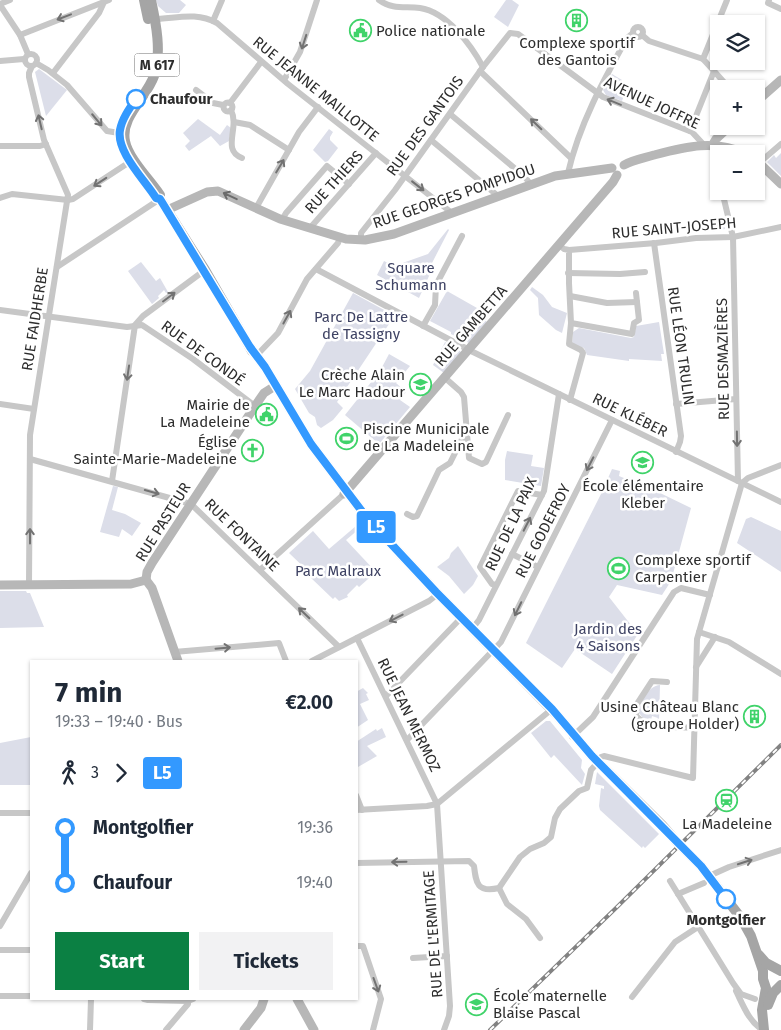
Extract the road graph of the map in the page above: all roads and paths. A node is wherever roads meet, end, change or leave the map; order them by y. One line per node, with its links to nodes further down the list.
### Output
1 (10, 0): 10 (street)
2 (145, 0): 12 (street); 35 (main road, M 617)
3 (151, 0): 12 (main road, M 617)
4 (222, 0): 13 (street)
5 (316, 0): 24 (street, one-way to 24)
6 (380, 0): 21 (street)
7 (727, 0): 17 (street)
8 (769, 0): 11 (street)
9 (107, 1): 15 (street, one-way to 15); 23 (street)
10 (0, 4): 15 (street)
11 (781, 9)
12 (154, 20): 13 (street, RUE JEANNE MAILLOTTE); 35 (main road, M 617)
13 (213, 21): 19 (street, RUE JEANNE MAILLOTTE)
14 (516, 33): 21 (street, RUE DES GANTOIS); 28 (street, AVENUE JOFFRE)
15 (20, 35): 16 (street)
16 (26, 56): 18 (street); 20 (street); 20 (street)
17 (703, 59): 22 (street); 28 (street)
18 (0, 61)
19 (261, 62): 24 (street, RUE JEANNE MAILLOTTE); 30 (street)
20 (34, 64): 23 (street); 38 (street, RUE FAIDHERBE, one-way to 20)
21 (482, 69): 32 (street, RUE DES GANTOIS); 46 (street, one-way to 21)
22 (714, 71): 25 (street); 34 (street)
23 (53, 73): 35 (street, one-way to 35)
24 (284, 80): 31 (street, RUE JEANNE MAILLOTTE)
25 (722, 80)
26 (781, 80): 29 (street)
27 (196, 90): 30 (street)
28 (597, 92): 34 (street, AVENUE JOFFRE, one-way to 28); 46 (street)
29 (765, 94)
30 (231, 107): 33 (street)
31 (318, 107): 42 (street); 43 (street, RUE JEANNE MAILLOTTE)
32 (450, 114): 37 (street, RUE DES GANTOIS); 54 (street)
33 (234, 122): 42 (street); 45 (street)
34 (690, 131): 40 (street, AVENUE JOFFRE)
35 (122, 133): 47 (main road)
36 (720, 135): 40 (street)
37 (431, 140): 51 (street, RUE DES GANTOIS); 55 (street)
38 (46, 144): 41 (street); 58 (street, RUE FAIDHERBE)
39 (781, 144): 44 (street)
40 (708, 145): 49 (street, RUE GEORGES POMPIDOU)
41 (0, 146)
42 (289, 150): 60 (street, one-way to 42)
43 (376, 153): 51 (street, RUE JEANNE MAILLOTTE); 53 (street, RUE THIERS)
44 (765, 157)
45 (242, 158)
46 (571, 158): 50 (street)
47 (133, 161): 57 (main road); 58 (street, one-way to 58)
48 (765, 168): 52 (street)
49 (614, 172): 50 (street, RUE GEORGES POMPIDOU); 71 (street, RUE GAMBETTA)
50 (568, 173): 54 (street, RUE GEORGES POMPIDOU)
51 (405, 176): 62 (street, RUE JEANNE MAILLOTTE, one-way to 62); 69 (street, RUE DES GANTOIS)
52 (781, 183)
53 (348, 184): 63 (street); 65 (street, RUE THIERS)
54 (531, 185): 55 (street, RUE GEORGES POMPIDOU)
55 (498, 196): 62 (street, RUE GEORGES POMPIDOU)
56 (0, 198): 58 (street)
57 (160, 199): 61 (main road); 73 (street)
58 (68, 200): 73 (street, RUE FAIDHERBE)
59 (724, 200): 68 (street, RUE DESMAZIÈRES)
60 (256, 208): 61 (street, RUE GEORGES POMPIDOU, one-way to 61); 63 (street, RUE GEORGES POMPIDOU)
61 (167, 210): 75 (main road)
62 (452, 213): 69 (street, RUE GEORGES POMPIDOU)
63 (282, 220): 65 (street, RUE GEORGES POMPIDOU)
64 (781, 227): 68 (street, RUE SAINT-JOSEPH)
65 (310, 228): 67 (street, RUE GEORGES POMPIDOU)
66 (462, 236): 85 (street)
67 (340, 237): 69 (street, RUE GEORGES POMPIDOU); 74 (street)
68 (732, 238): 70 (street, RUE SAINT-JOSEPH); 91 (street, RUE DESMAZIÈRES)
69 (361, 240)
70 (654, 243): 72 (street, RUE SAINT-JOSEPH); 76 (street, RUE LÉON TRULIN)
71 (559, 245): 72 (street); 86 (street, RUE GAMBETTA)
72 (569, 250): 77 (street)
73 (57, 267): 82 (street, RUE FAIDHERBE)
74 (316, 268): 85 (street, RUE KLÉBER); 87 (street, one-way to 74)
75 (205, 270): 84 (street, one-way to 75); 87 (main road)
76 (652, 271): 77 (street); 94 (street, RUE LÉON TRULIN)
77 (568, 272): 79 (street)
78 (636, 294): 80 (street)
79 (570, 296): 80 (street); 83 (street)
80 (636, 302): 83 (street)
81 (0, 310): 82 (street)
82 (48, 316): 84 (street); 96 (street, RUE FAIDHERBE)
83 (571, 323): 92 (street)
84 (135, 325): 95 (street, RUE DE CONDÉ); 103 (street, one-way to 103)
85 (423, 326): 86 (street, RUE KLÉBER)
86 (468, 350): 88 (street, RUE GAMBETTA); 90 (street, RUE KLÉBER)
87 (254, 351): 89 (main road)
88 (444, 378): 99 (street); 105 (street, RUE GAMBETTA)
89 (274, 387): 95 (street, RUE PASTEUR); 105 (main road)
90 (559, 394): 92 (street, RUE KLÉBER); 106 (street, RUE DE LA PAIX)
91 (736, 399): 94 (street); 104 (street, RUE DESMAZIÈRES, one-way to 104)
92 (570, 400): 98 (street, RUE KLÉBER)
93 (0, 404): 96 (street)
94 (676, 404): 100 (street, RUE LÉON TRULIN)
95 (254, 406): 108 (street, RUE PASTEUR)
96 (34, 409): 101 (street, RUE FAIDHERBE)
97 (508, 415): 99 (street)
98 (612, 420): 100 (street, RUE KLÉBER); 111 (street, RUE GODEFROY, one-way to 111)
99 (466, 430): 109 (street)
100 (676, 452): 104 (street, RUE KLÉBER)
101 (30, 459): 103 (street); 115 (street, RUE FAIDHERBE, one-way to 101)
102 (781, 465): 104 (street)
103 (112, 481): 108 (street, one-way to 108)
104 (740, 482): 107 (street, RUE KLÉBER); 118 (street, RUE DESMAZIÈRES)
105 (345, 493): 112 (street); 117 (main road)
106 (542, 495): 110 (street, RUE DE LA PAIX, one-way to 106); 116 (street)
107 (781, 502)
108 (191, 504): 112 (street, RUE FONTAINE); 113 (street, RUE PASTEUR)
109 (407, 514)
110 (512, 554): 111 (street); 116 (street, RUE DE LA PAIX)
111 (538, 567): 125 (street, RUE GODEFROY, one-way to 125)
112 (260, 570): 124 (street, RUE FONTAINE, one-way to 112)
113 (146, 580): 115 (street); 126 (street, RUE PASTEUR)
114 (0, 585): 115 (street)
115 (29, 585)
116 (496, 585): 120 (street, RUE DE LA PAIX)
117 (438, 594): 119 (main road); 123 (street, one-way to 123)
118 (710, 595): 121 (street, RUE DESMAZIÈRES); 136 (street)
119 (461, 618): 120 (main road); 133 (street)
120 (472, 628): 125 (main road)
121 (699, 632): 122 (street); 130 (street, RUE DESMAZIÈRES)
122 (715, 637): 130 (street); 131 (street)
123 (357, 638): 124 (street); 133 (street, RUE JEAN MERMOZ)
124 (340, 647): 129 (street)
125 (494, 651): 134 (main road); 137 (street, RUE GODEFROY)
126 (174, 652): 127 (street, RUE PASTEUR); 128 (street, one-way to 128)
127 (178, 660)
128 (286, 660)
129 (314, 660)
130 (695, 668): 135 (street, RUE DESMAZIÈRES)
131 (781, 674)
132 (667, 682): 135 (street)
133 (386, 696): 137 (street, RUE JEAN MERMOZ)
134 (551, 710): 136 (main road); 140 (street)
135 (694, 728): 138 (street, RUE DESMAZIÈRES)
136 (572, 736): 139 (main road)
137 (407, 740): 140 (street, RUE JEAN MERMOZ)
138 (615, 759): 139 (street); 139 (street)
139 (598, 764): 148 (main road, bridge); 150 (street)
140 (437, 804): 141 (street); 145 (street, RUE DE L'ERMITAGE)
141 (359, 810)
142 (0, 813): 143 (street)
143 (30, 813)
144 (781, 850): 148 (street, one-way to 144)
145 (441, 862): 146 (street, one-way to 146); 150 (street); 159 (street, RUE DE L'ERMITAGE)
146 (358, 863)
147 (30, 875): 152 (street)
148 (707, 880): 151 (street); 156 (main road)
149 (670, 881): 151 (street)
150 (499, 888): 154 (street)
151 (678, 894): 153 (street)
152 (0, 926)
153 (698, 927): 163 (street); 167 (street)
154 (540, 938)
155 (358, 946): 178 (street, one-way to 178)
156 (755, 947): 161 (main road); 162 (main road)
157 (0, 950): 158 (street)
158 (30, 950)
159 (447, 956): 160 (street); 179 (street, RUE DE L'ERMITAGE)
160 (413, 958)
161 (778, 968): 162 (main road)
162 (764, 979): 164 (main road); 172 (main road)
163 (733, 983): 172 (street); 173 (street)
164 (780, 986): 172 (main road)
165 (0, 996): 166 (street)
166 (30, 996)
167 (632, 997)
168 (91, 1000): 174 (street)
169 (190, 1000): 175 (street)
170 (264, 1000): 176 (street)
171 (298, 1000): 177 (street)
172 (762, 1001): 173 (street); 180 (main road); 181 (main road)
173 (745, 1008): 180 (street)
174 (90, 1030)
175 (166, 1030)
176 (244, 1030)
177 (314, 1030)
178 (373, 1030)
179 (444, 1030)
180 (764, 1030)
181 (769, 1030)

